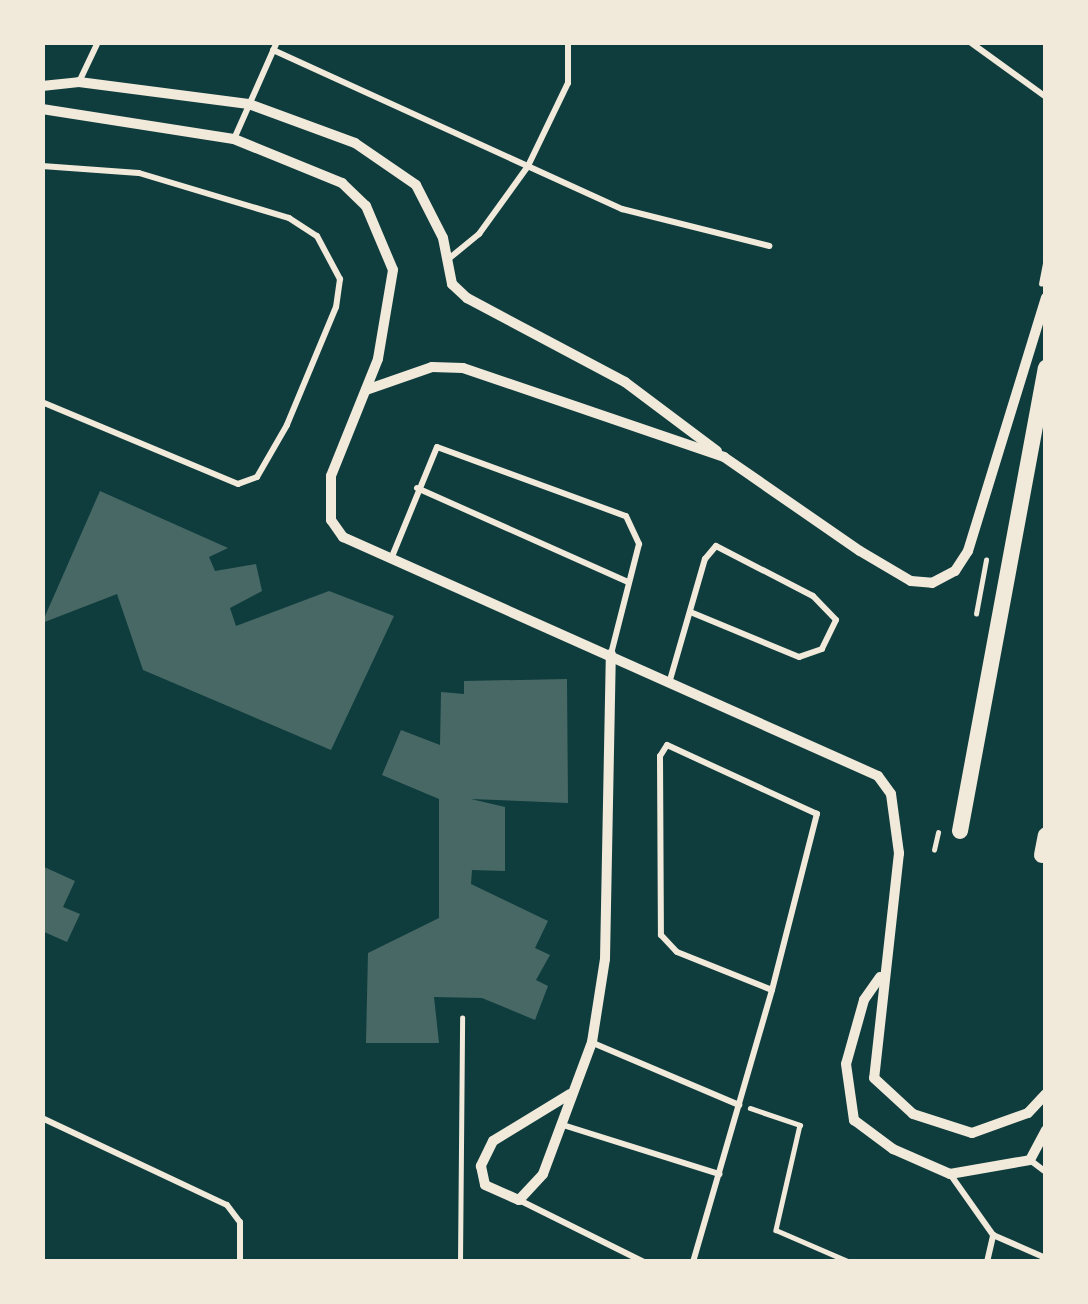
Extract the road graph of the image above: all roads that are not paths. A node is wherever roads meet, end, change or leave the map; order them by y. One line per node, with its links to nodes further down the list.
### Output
1 (98, 42): 7 (lane)
2 (149, 42): 3 (lane)
3 (174, 42)
4 (568, 42): 14 (lane)
5 (970, 42): 9 (lane)
6 (275, 46): 10 (lane); 14 (lane)
7 (79, 82): 8 (street); 10 (street)
8 (42, 86)
9 (1046, 98)
10 (249, 104): 12 (lane); 16 (street)
11 (42, 109): 12 (street)
12 (234, 139): 19 (street)
13 (42, 166): 20 (lane)
14 (527, 166): 15 (lane); 16 (lane)
15 (769, 246)
16 (446, 261): 21 (street)
17 (1046, 298): 21 (street)
18 (1046, 368): 28 (main road)
19 (366, 390): 21 (street); 23 (street)
20 (42, 402)
21 (724, 457)
22 (417, 488): 23 (lane); 24 (lane); 24 (lane)
23 (390, 560): 26 (street)
24 (629, 582): 26 (lane)
25 (693, 613): 25 (lane); 27 (lane)
26 (611, 654): 27 (street); 33 (street)
27 (670, 680): 31 (street)
28 (960, 831)
29 (1046, 835): 30 (main road)
30 (1042, 855)
31 (882, 974): 35 (street); 43 (street)
32 (772, 991): 32 (lane); 36 (lane)
33 (592, 1042): 34 (street); 36 (lane)
34 (571, 1094): 38 (street); 44 (street)
35 (1046, 1094)
36 (739, 1105): 42 (lane)
37 (42, 1118): 47 (lane)
38 (562, 1124): 42 (lane); 44 (street)
39 (1046, 1130): 40 (street)
40 (1030, 1160): 41 (lane); 43 (street)
41 (1046, 1172)
42 (719, 1174): 49 (lane)
43 (950, 1174): 45 (lane)
44 (519, 1200): 48 (lane)
45 (993, 1235): 46 (lane); 50 (lane)
46 (1046, 1258)
47 (240, 1262)
48 (644, 1262)
49 (693, 1262)
50 (987, 1262)

